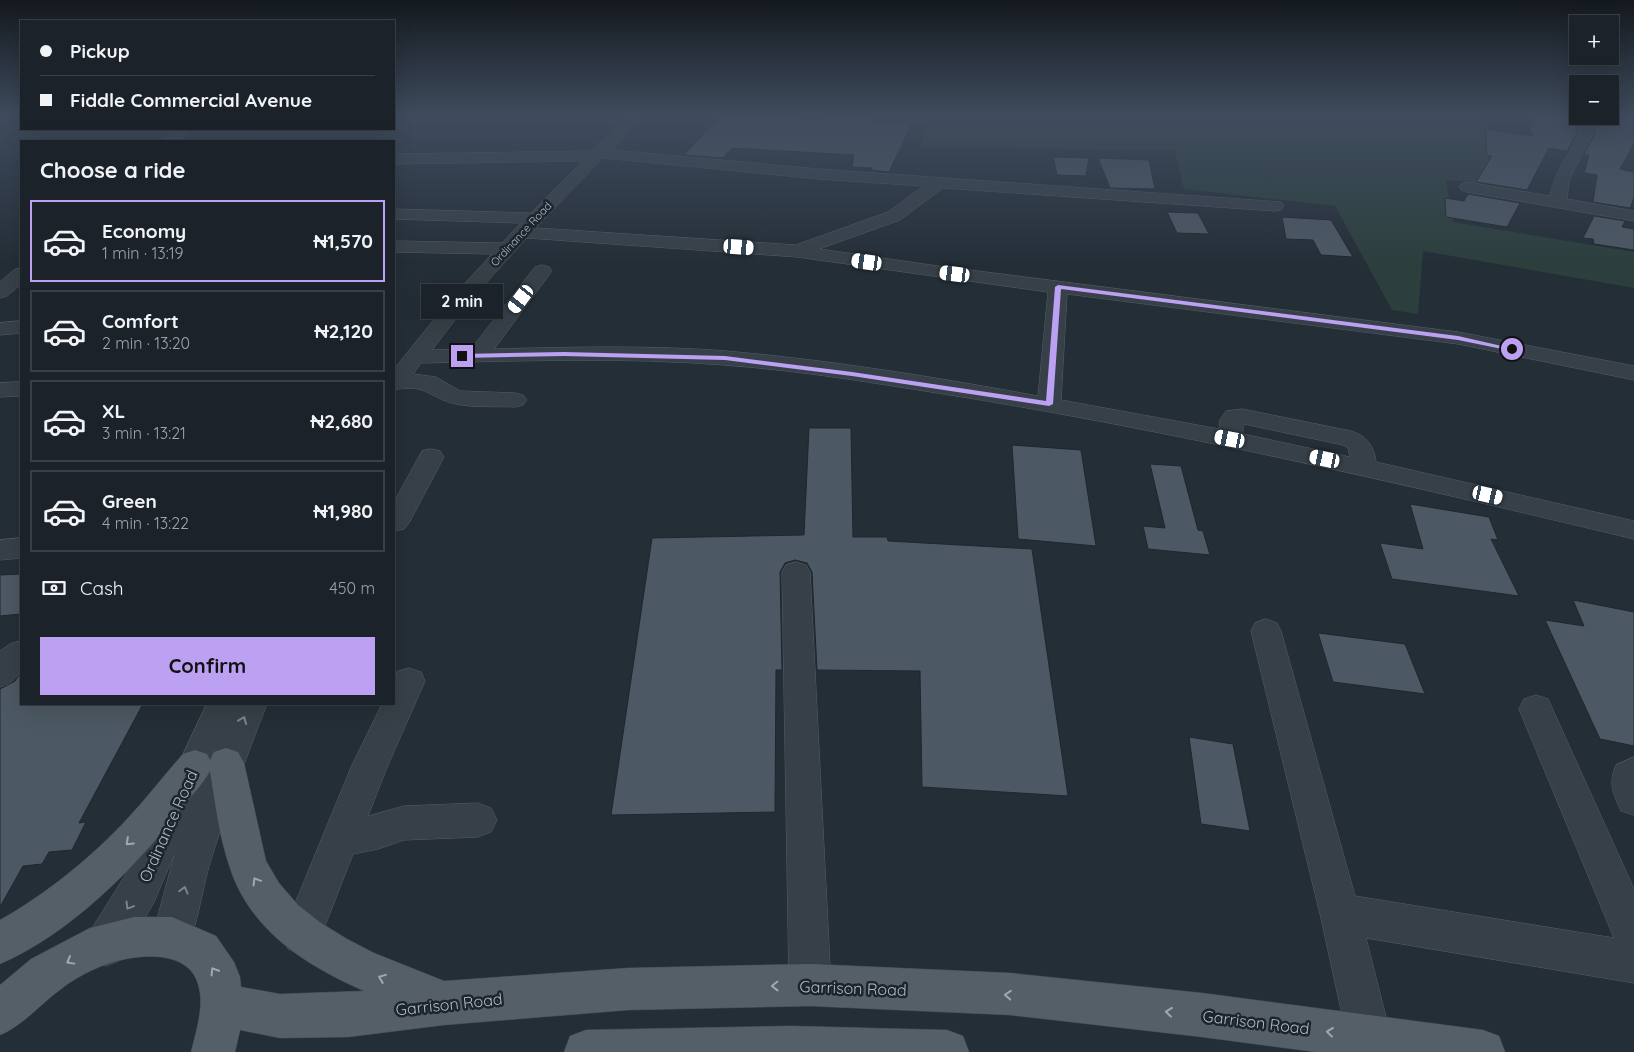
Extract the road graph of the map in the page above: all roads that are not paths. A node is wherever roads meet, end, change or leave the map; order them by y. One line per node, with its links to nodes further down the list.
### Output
1 (588, 165): 12 (street, Ordinance Road)
2 (717, 165): 5 (street)
3 (742, 165): 5 (street)
4 (1570, 165): 8 (street)
5 (739, 167): 6 (street)
6 (939, 183): 9 (street); 15 (street)
7 (1467, 187): 8 (street)
8 (1558, 202): 11 (street)
9 (1275, 206)
10 (395, 214): 12 (street)
11 (1634, 216)
12 (528, 225): 14 (street, Ordinance Road); 15 (street)
13 (395, 246): 14 (street)
14 (506, 249): 22 (street, Ordinance Road)
15 (797, 252): 18 (street)
16 (542, 271): 23 (street)
17 (20, 275): 19 (street)
18 (1058, 287): 24 (street); 29 (street)
19 (0, 292)
20 (20, 327): 21 (street)
21 (0, 328)
22 (414, 356): 23 (street); 25 (street, Ordinance Road)
23 (478, 356): 29 (street)
24 (1634, 372)
25 (395, 381): 28 (street)
26 (20, 389): 27 (street)
27 (0, 390)
28 (515, 400)
29 (1049, 404): 32 (street)
30 (431, 457): 31 (street)
31 (395, 521)
32 (1634, 530)
33 (20, 548): 34 (street)
34 (0, 550)
35 (796, 572): 55 (street)
36 (1266, 631): 48 (street)
37 (20, 654): 38 (street)
38 (0, 674)
39 (409, 681): 47 (street)
40 (224, 705): 43 (street, Ordinance Road)
41 (249, 705): 43 (street, Ordinance Road, one-way to 41)
42 (1536, 709): 50 (street)
43 (211, 764): 49 (main road, one-way to 43); 51 (street, Ordinance Road, one-way to 43); 52 (main road, one-way to 52); 53 (street, Ordinance Road, one-way to 53)
44 (1634, 773): 45 (street)
45 (1634, 799)
46 (478, 820): 47 (street)
47 (341, 839): 49 (street)
48 (1340, 914): 54 (street); 59 (street)
49 (302, 935): 56 (main road, one-way to 49)
50 (1634, 936)
51 (172, 937): 53 (main road); 57 (main road, one-way to 51)
52 (0, 944)
53 (106, 945): 58 (main road, one-way to 58)
54 (1634, 962)
55 (810, 985): 56 (main road, Garrison Road, one-way to 56); 59 (main road, Garrison Road, one-way to 55)
56 (444, 1003): 57 (main road, Garrison Road)
57 (222, 1005): 61 (main road)
58 (1, 1011)
59 (1370, 1037): 64 (main road, Garrison Road)
60 (608, 1051): 62 (main road)
61 (213, 1052)
62 (941, 1052): 63 (main road)
63 (947, 1052)
64 (1483, 1052)

